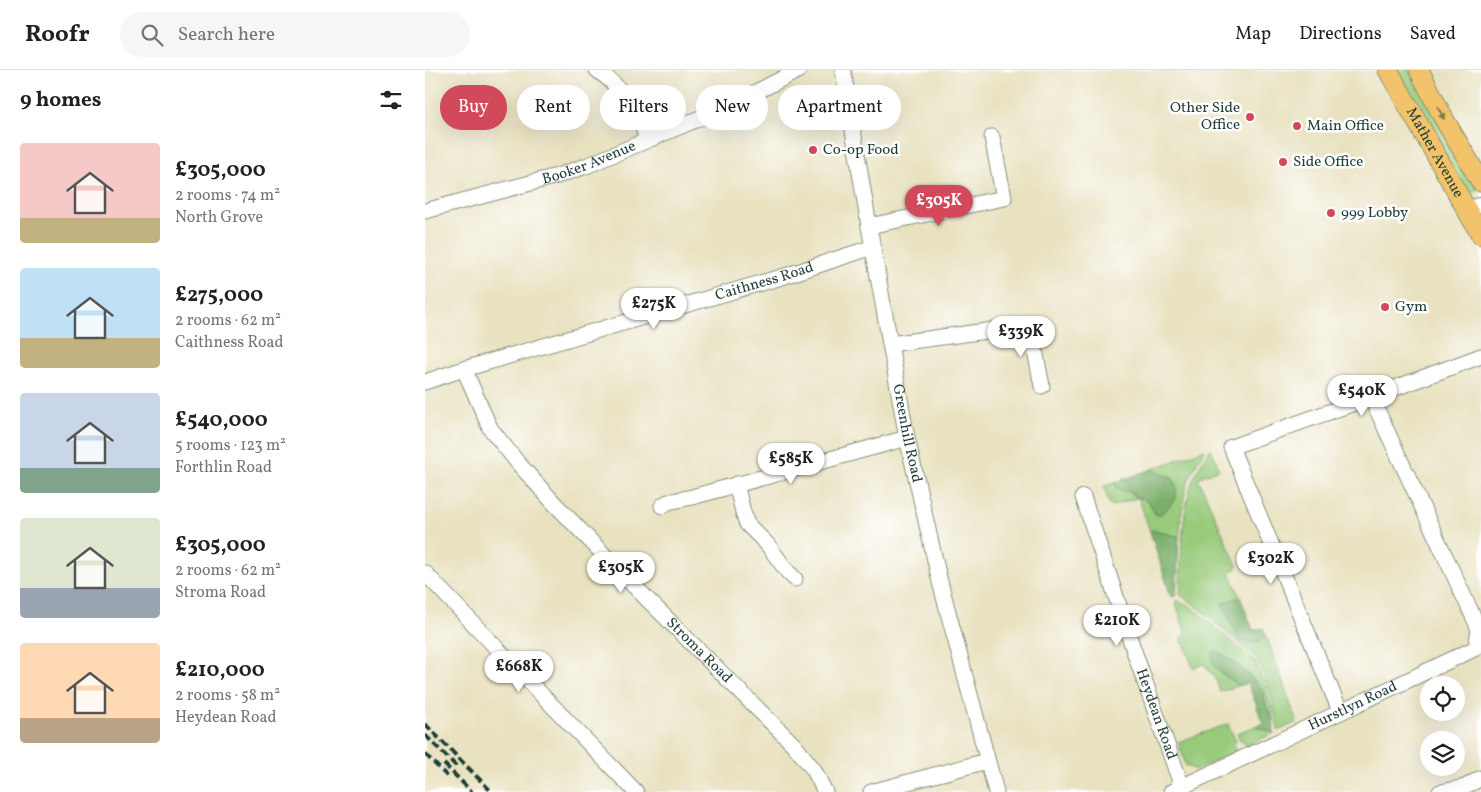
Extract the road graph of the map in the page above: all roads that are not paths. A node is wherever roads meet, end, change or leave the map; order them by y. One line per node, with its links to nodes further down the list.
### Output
1 (597, 70): 7 (street)
2 (799, 70): 7 (street, Booker Avenue)
3 (843, 70): 11 (street, Greenhill Road)
4 (1388, 70): 9 (main road, Mather Avenue)
5 (1419, 70): 8 (main road, Mather Avenue, one-way to 8)
6 (992, 137): 11 (street)
7 (648, 140): 10 (street, Booker Avenue)
8 (1481, 182)
9 (1473, 207): 12 (main road, Mather Avenue)
10 (425, 211)
11 (869, 226): 13 (street, Greenhill Road)
12 (1481, 236)
13 (873, 247): 14 (street, Greenhill Road); 16 (street, Caithness Road)
14 (890, 344): 18 (street); 20 (street, Greenhill Road)
15 (1481, 356): 19 (street)
16 (464, 369): 17 (street, Caithness Road); 31 (street, Stroma Road)
17 (425, 382)
18 (1042, 386)
19 (1371, 398): 26 (street, Hurstlyn Road); 26 (street)
20 (907, 438): 21 (street); 27 (street, Greenhill Road)
21 (736, 484): 23 (street); 25 (street)
22 (1083, 497): 29 (street, Heydean Road)
23 (663, 506)
24 (425, 573): 30 (street)
25 (795, 579)
26 (1340, 711): 29 (street, Hurstlyn Road)
27 (987, 761): 32 (street); 33 (street, Greenhill Road)
28 (1481, 778): 34 (street)
29 (1177, 790)
30 (636, 792)
31 (825, 792)
32 (871, 792)
33 (996, 792)
34 (1440, 792)

